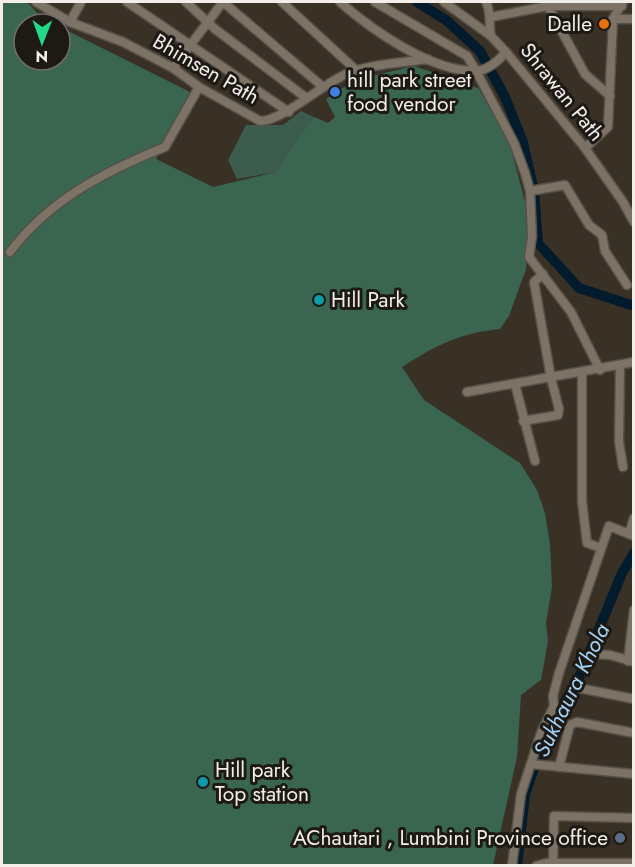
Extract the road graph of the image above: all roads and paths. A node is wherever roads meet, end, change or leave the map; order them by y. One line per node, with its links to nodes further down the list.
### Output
1 (36, 2): 13 (street, Bhimsen Path)
2 (79, 2): 14 (street)
3 (127, 2): 21 (street)
4 (186, 2): 18 (street)
5 (223, 2): 18 (street); 28 (street)
6 (282, 2): 26 (street)
7 (340, 2): 23 (street)
8 (375, 2): 25 (street)
9 (444, 2): 20 (street, Shrawan Path)
10 (486, 2): 15 (street)
11 (623, 4): 12 (street); 16 (street)
12 (548, 6): 15 (street); 29 (street)
13 (53, 12)
14 (72, 18)
15 (491, 18): 20 (street)
16 (613, 19): 17 (street); 29 (street)
17 (633, 19)
18 (208, 22): 21 (street); 30 (street)
19 (72, 23): 24 (street, Bhimsen Path)
20 (491, 36): 22 (street, Shrawan Path)
21 (191, 43): 24 (street); 31 (street)
22 (507, 52): 25 (street); 32 (street, Shrawan Path)
23 (427, 59): 25 (street); 26 (street, Bhimsen Path)
24 (173, 68): 27 (street, Bhimsen Path)
25 (479, 70): 33 (street)
26 (357, 71): 28 (street, Bhimsen Path)
27 (199, 87): 31 (street, Bhimsen Path); 35 (street)
28 (323, 87): 30 (street, Bhimsen Path)
29 (609, 96): 32 (street)
30 (305, 97): 31 (street, Bhimsen Path)
31 (289, 112)
32 (585, 148): 34 (street, Shrawan Path)
33 (530, 191): 36 (street); 37 (street)
34 (633, 222)
35 (10, 252)
36 (543, 274): 40 (street); 42 (street)
37 (627, 285)
38 (633, 362): 39 (street)
39 (620, 366): 40 (street); 47 (street)
40 (600, 370): 41 (street)
41 (582, 373): 42 (street); 50 (street)
42 (551, 378): 43 (street); 45 (street)
43 (515, 384): 44 (street); 45 (street)
44 (467, 392)
45 (523, 421): 46 (street)
46 (534, 461)
47 (623, 466)
48 (633, 518): 49 (street)
49 (631, 535): 50 (street)
50 (601, 548): 57 (street)
51 (633, 610): 53 (street)
52 (592, 654): 53 (street)
53 (631, 661)
54 (579, 688): 55 (street)
55 (633, 699)
56 (633, 733): 58 (street)
57 (531, 764): 58 (street); 63 (street)
58 (559, 767): 59 (street)
59 (633, 774)
60 (633, 818): 62 (street)
61 (633, 863): 62 (street)
62 (553, 864): 64 (street)
63 (512, 866)
64 (536, 866)

